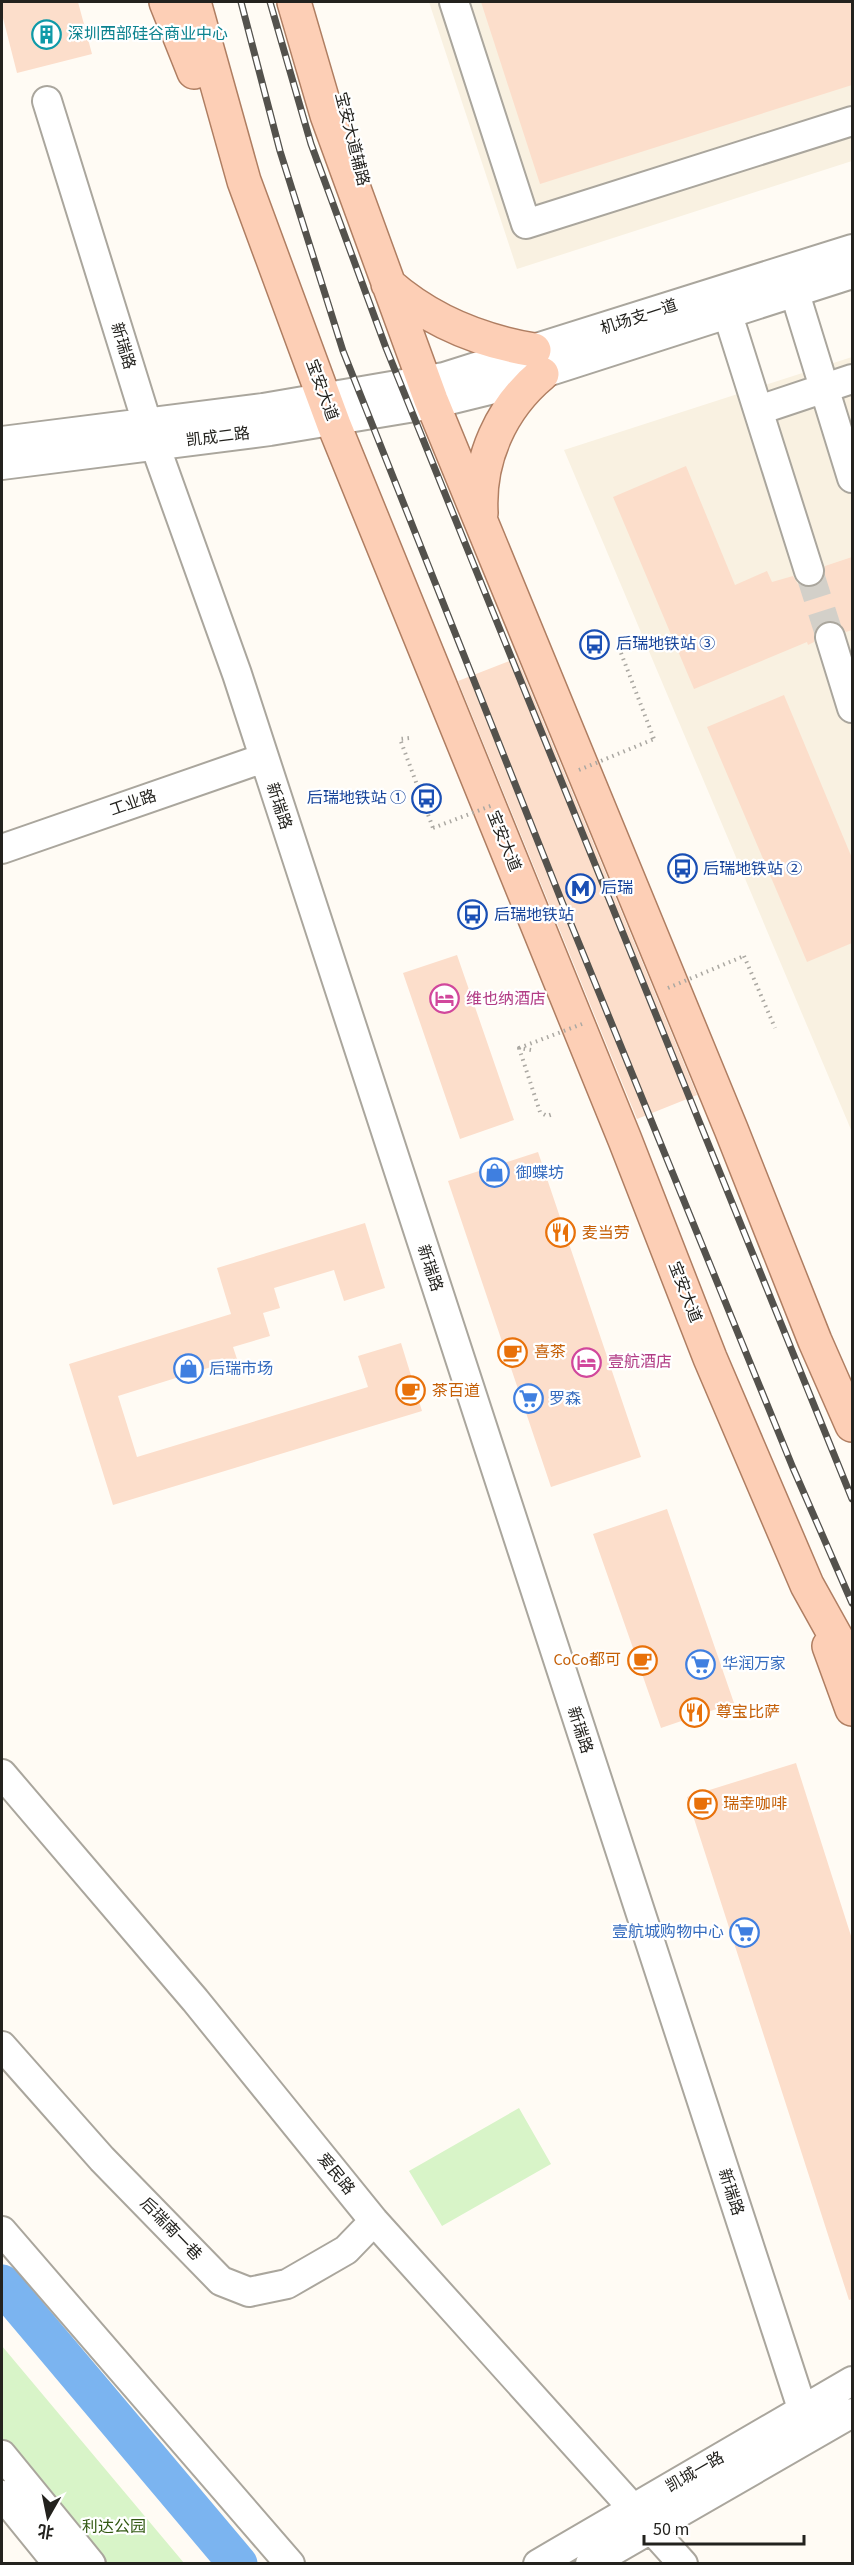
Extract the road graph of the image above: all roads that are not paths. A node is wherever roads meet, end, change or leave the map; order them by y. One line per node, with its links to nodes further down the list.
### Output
1 (166, 2): 8 (main road)
2 (194, 2): 8 (main road, 宝安大道)
3 (294, 2): 11 (main road)
4 (318, 2): 11 (main road, 宝安大道辅路)
5 (454, 2): 7 (street)
6 (46, 101): 20 (street, 新瑞路)
7 (852, 121)
8 (244, 181): 18 (main road, 宝安大道)
9 (852, 249): 12 (street, 机场支一道)
10 (852, 274): 12 (street, 机场支一道)
11 (387, 280): 14 (main road); 17 (main road)
12 (791, 281): 13 (street, 机场支一道); 16 (street)
13 (724, 303): 14 (street, 机场支一道); 19 (street)
14 (538, 362): 17 (street, 机场支一道); 24 (main road)
15 (852, 380): 16 (street)
16 (825, 388): 19 (street); 23 (street)
17 (428, 393): 18 (street, 凯成二路); 24 (main road)
18 (329, 409): 20 (street, 凯成二路); 31 (main road, 宝安大道)
19 (759, 410): 25 (street)
20 (151, 434): 21 (street, 凯成二路); 22 (street, 凯成二路); 28 (street, 新瑞路)
21 (2, 441)
22 (2, 465)
23 (852, 478)
24 (484, 529): 30 (main road)
25 (809, 571)
26 (830, 637): 27 (street)
27 (852, 708)
28 (264, 758): 29 (street, 工业路); 40 (street, 新瑞路)
29 (2, 849)
30 (852, 1425)
31 (807, 1585): 32 (main road, 宝安大道); 33 (main road)
32 (852, 1666)
33 (852, 1709)
34 (2, 1774): 36 (street, 爱民路)
35 (2, 2046): 36 (street, 后瑞南一巷)
36 (374, 2221): 43 (street, 爱民路)
37 (2, 2231): 46 (street)
38 (852, 2381): 40 (street, 凯城一路)
39 (852, 2412): 40 (street, 凯城一路)
40 (807, 2423): 43 (street, 凯城一路)
41 (2, 2455): 45 (street)
42 (2, 2495): 44 (street)
43 (641, 2519): 47 (street, 凯城一路); 48 (street, 凯城一路); 49 (street, 爱民路)
44 (58, 2564)
45 (92, 2564)
46 (290, 2564)
47 (538, 2564)
48 (590, 2564)
49 (683, 2564)

